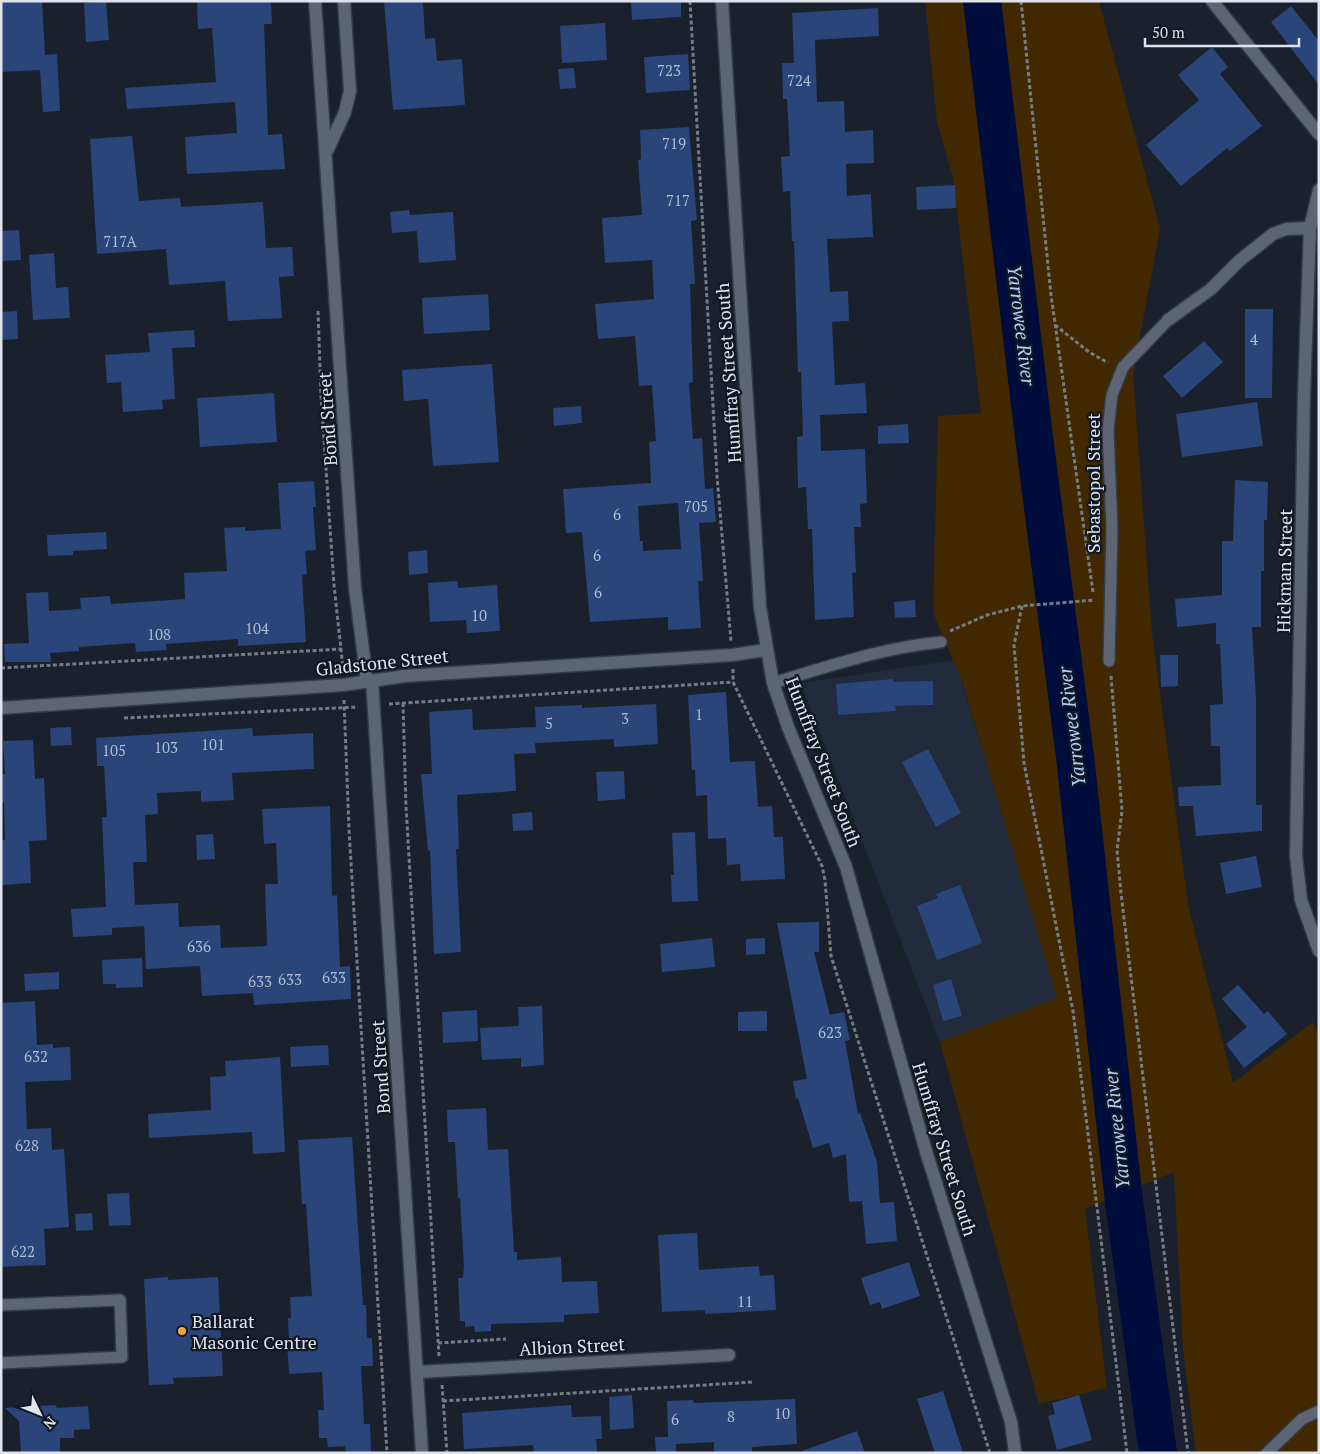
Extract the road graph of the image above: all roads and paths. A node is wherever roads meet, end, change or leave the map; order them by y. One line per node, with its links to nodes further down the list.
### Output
1 (315, 1): 8 (street, Bond Street)
2 (344, 1): 8 (street, Bond Street)
3 (690, 1): 21 (path)
4 (722, 1): 20 (street, Humffray Street South)
5 (1021, 1): 13 (path)
6 (1212, 1): 7 (street)
7 (1319, 134)
8 (327, 154): 24 (street, Bond Street)
9 (1319, 190): 10 (street, Hickman Street)
10 (1310, 228): 12 (street, Sebastopol Street); 31 (street, Hickman Street)
11 (318, 310): 19 (path)
12 (1168, 320): 14 (lane, Sebastopol Street)
13 (1055, 325): 14 (path); 15 (path)
14 (1121, 372): 22 (lane, Sebastopol Street)
15 (1095, 600): 16 (path); 17 (path)
16 (1022, 606): 18 (path); 47 (path)
17 (1096, 607)
18 (941, 642): 26 (lane)
19 (342, 649): 23 (path); 27 (path)
20 (766, 650): 21 (street, Gladstone Street); 26 (street, Humffray Street South)
21 (732, 655): 24 (street, Gladstone Street); 25 (path)
22 (1109, 661): 48 (path)
23 (1, 668)
24 (369, 680): 27 (street, Gladstone Street); 37 (street, Bond Street)
25 (733, 682): 34 (path); 45 (path)
26 (773, 683): 46 (street, Humffray Street South)
27 (343, 685): 28 (street, Gladstone Street); 29 (path)
28 (1, 708)
29 (344, 709): 30 (path); 42 (path)
30 (119, 718)
31 (1319, 951)
32 (1, 1305): 36 (lane)
33 (506, 1339): 34 (path)
34 (438, 1343): 38 (path)
35 (729, 1355): 38 (street, Albion Street)
36 (1, 1363)
37 (417, 1372): 38 (street, Albion Street); 43 (street, Bond Street)
38 (441, 1372): 40 (path)
39 (754, 1382): 40 (path)
40 (443, 1401): 44 (path)
41 (1319, 1411): 49 (lane)
42 (387, 1453)
43 (422, 1453)
44 (447, 1453)
45 (990, 1453)
46 (1016, 1453)
47 (1127, 1453)
48 (1188, 1453)
49 (1267, 1453)

